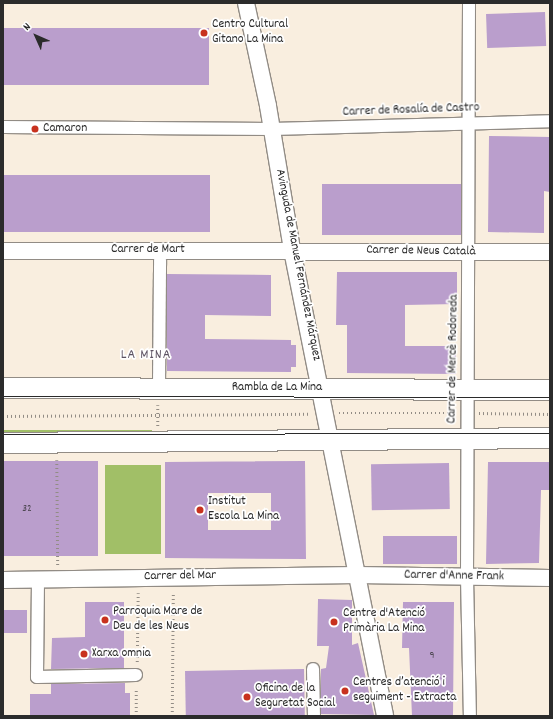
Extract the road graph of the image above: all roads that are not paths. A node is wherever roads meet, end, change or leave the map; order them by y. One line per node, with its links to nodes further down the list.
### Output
1 (246, 3): 6 (street, Avinguda de Manuel Fernández Márquez)
2 (469, 3): 4 (street, Carrer de Mercè Rodoreda)
3 (550, 121): 4 (street, Carrer de Rosalía de Castro)
4 (469, 123): 6 (street, Carrer de Rosalía de Castro); 10 (street, Carrer de Mercè Rodoreda)
5 (3, 127): 6 (street, Carrer de Rosalía de Castro)
6 (272, 129): 7 (street, Avinguda de Manuel Fernández Márquez)
7 (292, 250): 8 (street, Carrer de Mart); 10 (street, Carrer de Neus Català); 14 (street, Avinguda de Manuel Fernández Márquez)
8 (3, 251)
9 (550, 252): 10 (street, Carrer de Neus Català)
10 (468, 253): 15 (street, Carrer de Mercè Rodoreda)
11 (160, 260): 12 (street)
12 (159, 384)
13 (3, 388): 14 (street, Rambla de La Mina)
14 (320, 388): 15 (street, Rambla de La Mina); 19 (street, Avinguda de Manuel Fernández Márquez)
15 (469, 388): 16 (street, Rambla de La Mina); 18 (street, Carrer de Mercè Rodoreda)
16 (550, 390)
17 (550, 438): 18 (street)
18 (467, 439): 19 (street); 22 (street, Carrer de Mercè Rodoreda)
19 (331, 440): 20 (street); 21 (street, Avinguda de Manuel Fernández Márquez)
20 (3, 443)
21 (357, 575): 22 (street, Carrer d'Anne Frank); 25 (street, Carrer del Mar); 29 (street, Avinguda de Manuel Fernández Márquez)
22 (467, 577): 23 (street, Carrer d'Anne Frank); 30 (street, Carrer de Mercè Rodoreda)
23 (550, 578)
24 (3, 580): 25 (street, Carrer del Mar)
25 (38, 580): 27 (street)
26 (314, 669): 28 (street)
27 (136, 675)
28 (314, 716)
29 (385, 716)
30 (470, 716)

